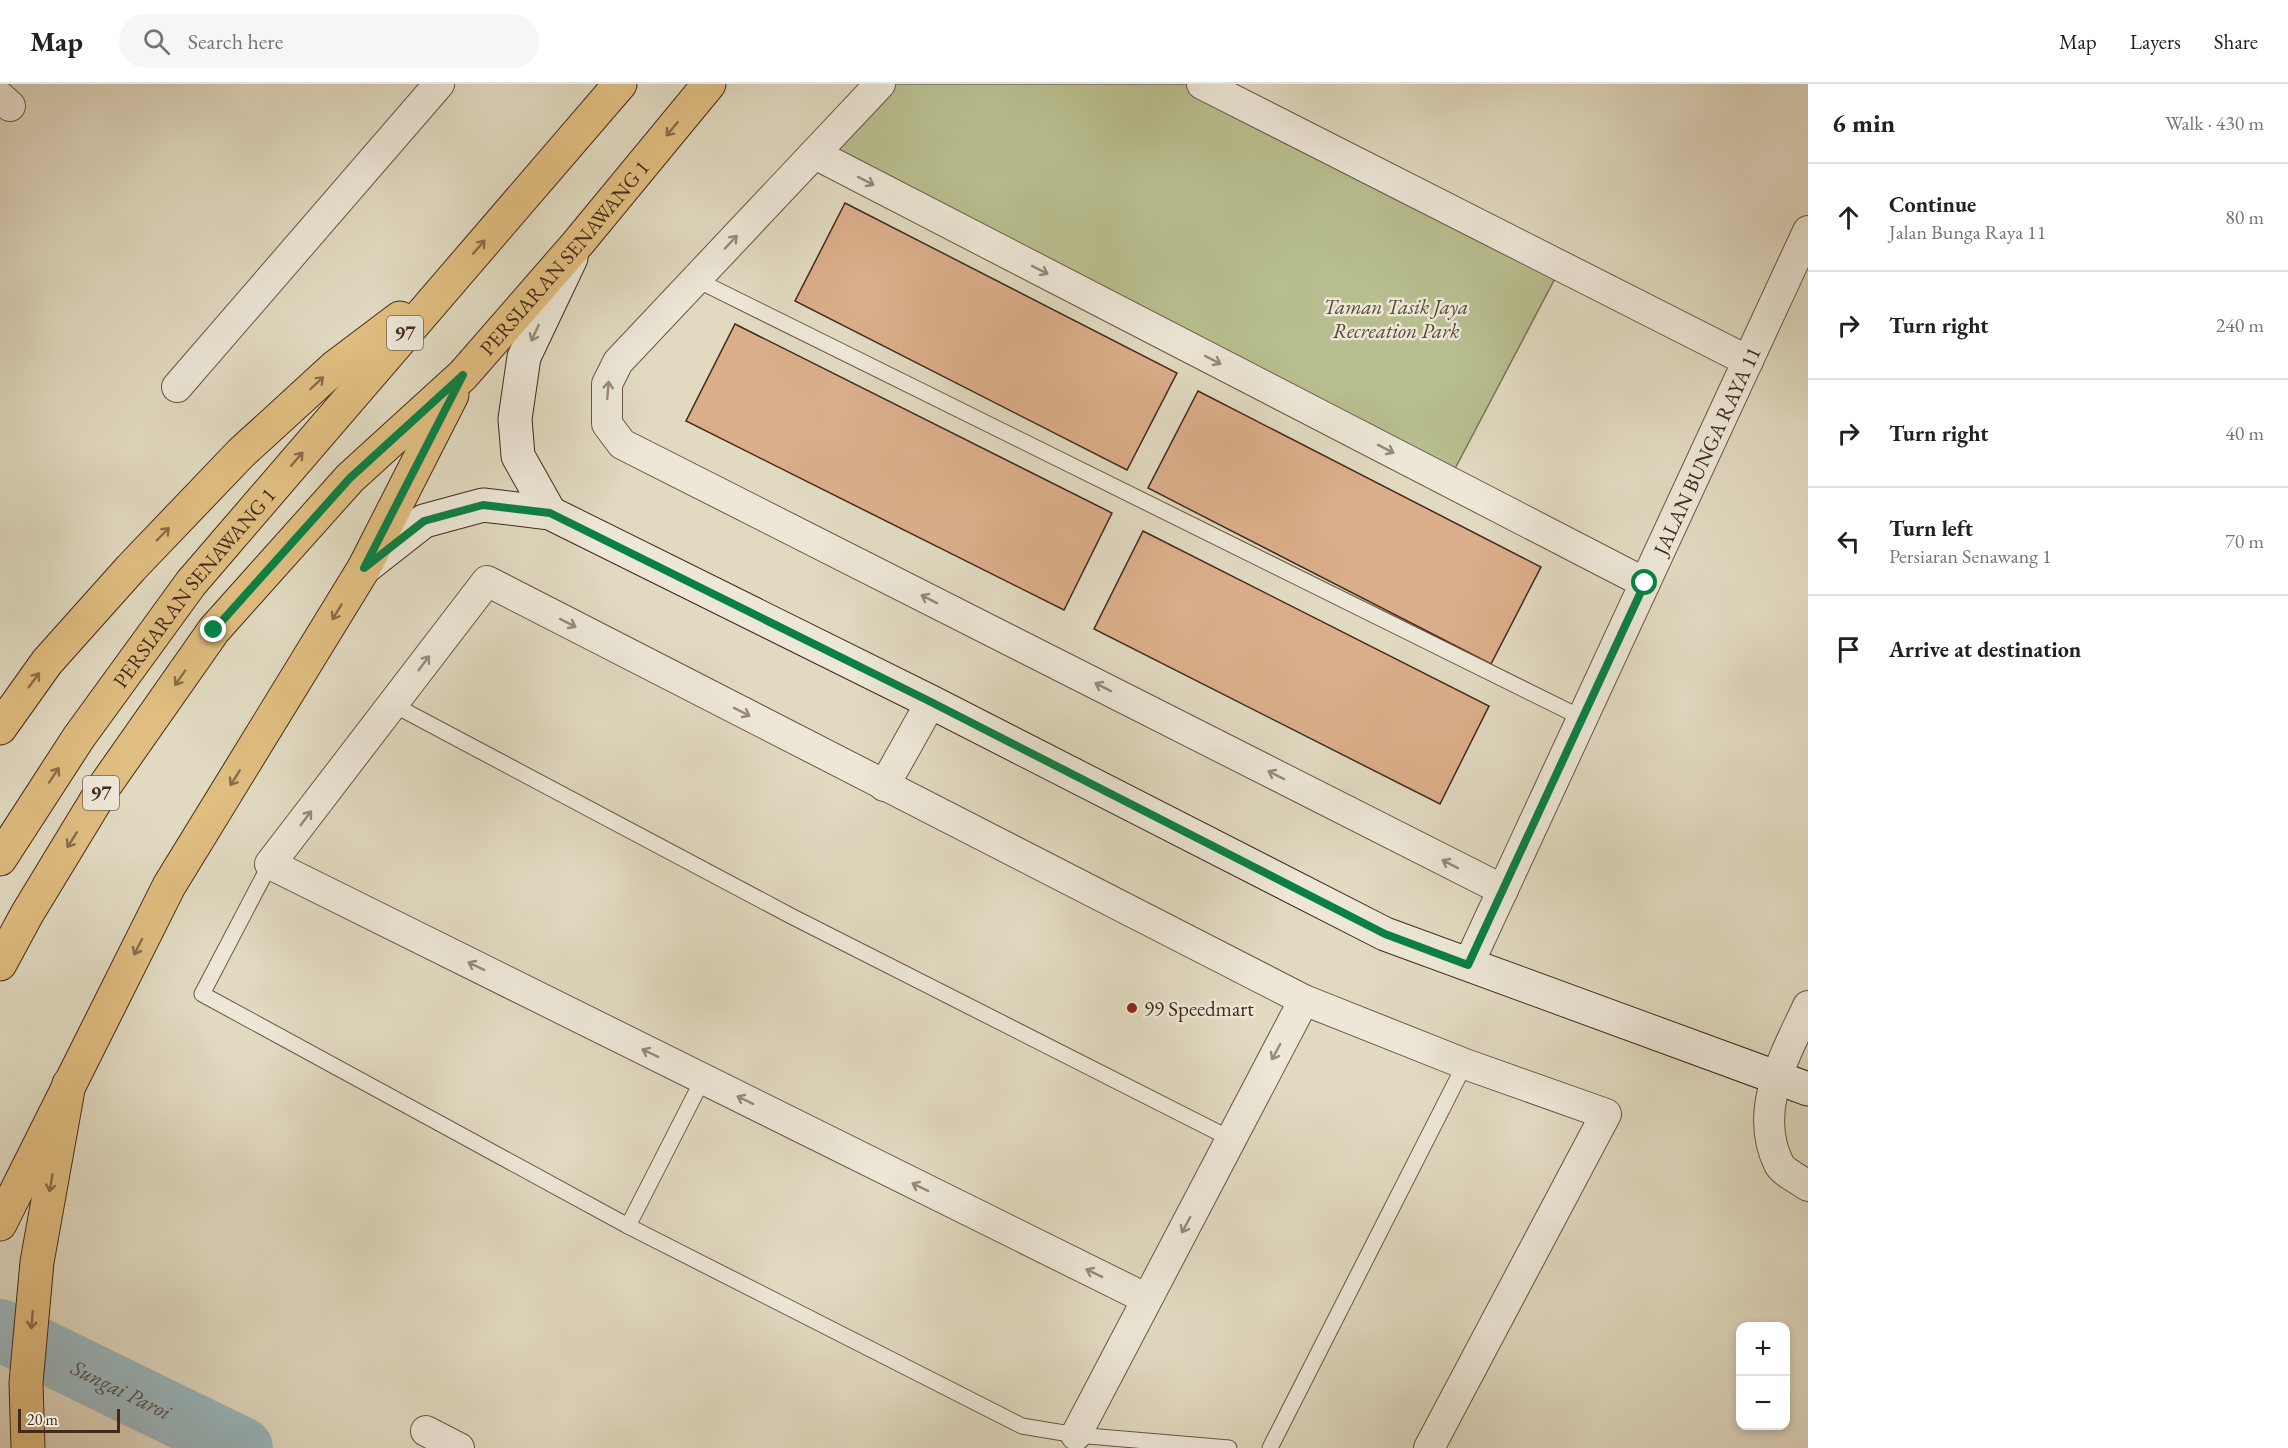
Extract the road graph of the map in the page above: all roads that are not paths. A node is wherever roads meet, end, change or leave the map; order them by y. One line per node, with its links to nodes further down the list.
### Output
1 (439, 84): 13 (street)
2 (620, 84): 9 (main road, PERSIARAN SENAWANG 1 / 97, one-way to 2)
3 (709, 84): 8 (main road, PERSIARAN SENAWANG 1 / 97, one-way to 8)
4 (880, 84): 6 (street)
5 (1202, 84): 11 (street)
6 (814, 154): 10 (street, one-way to 6); 16 (street, one-way to 16)
7 (1808, 231): 11 (street, JALAN BUNGA RAYA 11)
8 (578, 243): 12 (main road, PERSIARAN SENAWANG 1 / 97); 14 (street, one-way to 14)
9 (452, 279): 20 (main road, one-way to 9); 22 (main road, PERSIARAN SENAWANG 1 / 97, one-way to 9)
10 (696, 279): 19 (lane); 24 (street, one-way to 10)
11 (1748, 361): 16 (street, JALAN BUNGA RAYA 11)
12 (463, 375): 15 (main road); 25 (main road, PERSIARAN SENAWANG 1 / 97, one-way to 25)
13 (177, 387)
14 (550, 513): 15 (street); 17 (street)
15 (364, 568): 32 (main road, one-way to 32)
16 (1645, 583): 19 (street, JALAN BUNGA RAYA 11)
17 (931, 702): 21 (street); 26 (street)
18 (393, 704): 21 (street, one-way to 21); 23 (street, one-way to 18); 34 (lane)
19 (1582, 718): 24 (street, JALAN BUNGA RAYA 11)
20 (0, 728)
21 (884, 786): 27 (street)
22 (0, 860)
23 (270, 864): 31 (street, one-way to 23); 37 (lane)
24 (1503, 890): 26 (street, JALAN BUNGA RAYA 11)
25 (0, 964)
26 (1468, 965): 30 (street)
27 (1304, 1000): 29 (street); 34 (street, one-way to 34)
28 (1808, 1006): 30 (street)
29 (1466, 1064): 44 (lane); 45 (street)
30 (1775, 1077): 33 (street); 35 (street)
31 (703, 1079): 37 (lane); 38 (street, one-way to 31)
32 (69, 1084): 36 (main road); 41 (main road, one-way to 41)
33 (1808, 1089)
34 (1231, 1138): 38 (street, one-way to 38)
35 (1808, 1186)
36 (0, 1224)
37 (628, 1226): 40 (lane)
38 (1147, 1299): 40 (street)
39 (426, 1431): 42 (street)
40 (1076, 1435): 43 (lane)
41 (28, 1448)
42 (459, 1448)
43 (1229, 1448)
44 (1270, 1448)
45 (1429, 1448)

